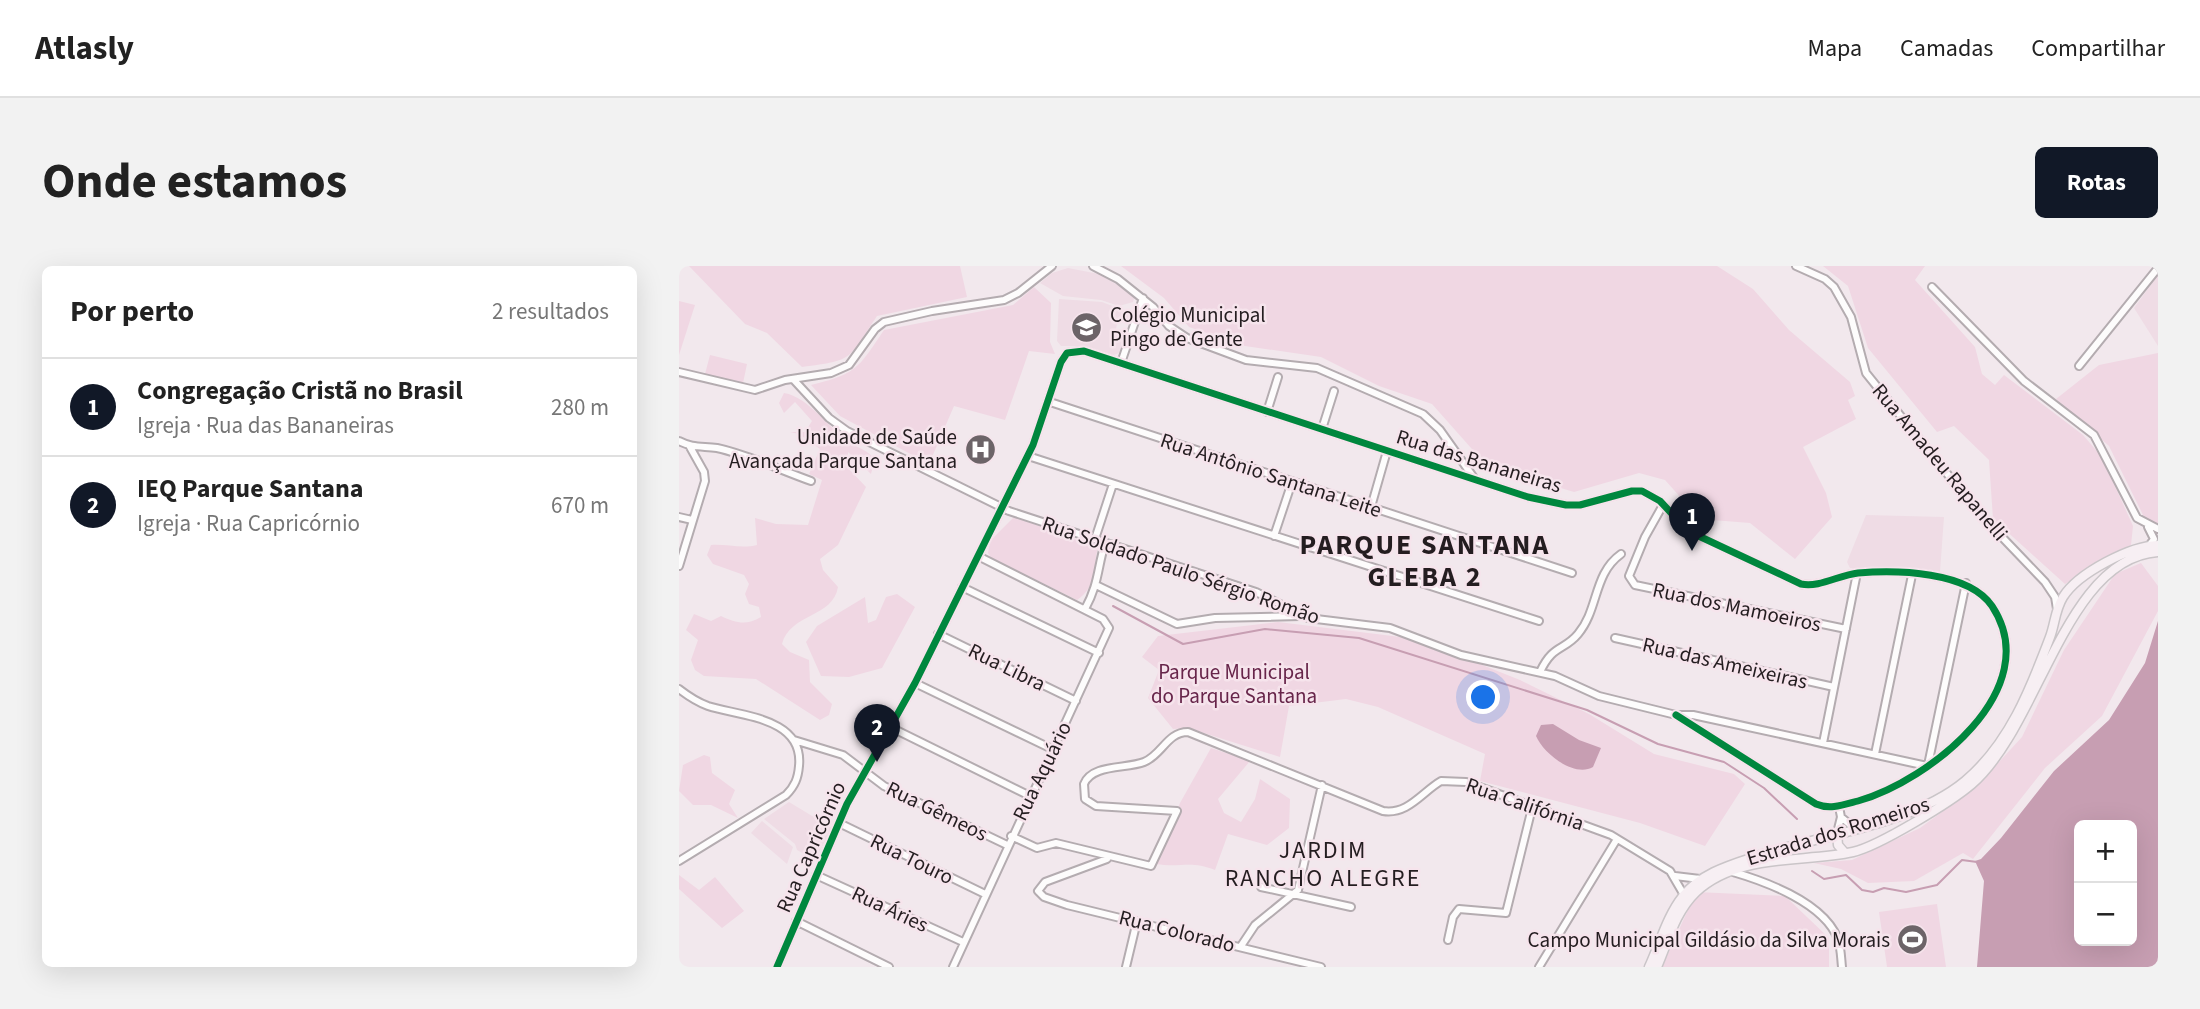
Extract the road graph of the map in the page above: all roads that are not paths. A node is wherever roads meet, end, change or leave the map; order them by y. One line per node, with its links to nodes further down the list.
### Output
1 (1052, 266): 11 (street)
2 (1093, 266): 6 (street)
3 (1796, 266): 44 (street, Rua Amadeu Rapanelli)
4 (2158, 268): 8 (street)
5 (1932, 287): 29 (street)
6 (1143, 298): 7 (street); 20 (street)
7 (1121, 363): 13 (street, Rua das Bananeiras); 14 (street, Rua das Bananeiras)
8 (2079, 366)
9 (679, 372): 11 (street)
10 (1278, 377): 14 (street)
11 (793, 379): 26 (street, Rua Soldado Paulo Sérgio Romão)
12 (1334, 391): 15 (street)
13 (1050, 402): 19 (street, Rua das Bananeiras); 22 (street, Rua Antônio Santana Leite)
14 (1267, 412): 15 (street, Rua das Bananeiras)
15 (1322, 429): 18 (street, Rua das Bananeiras)
16 (679, 441): 17 (street)
17 (690, 447): 21 (street); 28 (street)
18 (1388, 451): 20 (street, Rua das Bananeiras); 25 (street)
19 (1028, 456): 23 (street); 26 (street, Rua das Bananeiras)
20 (1475, 479): 24 (street, Rua das Bananeiras)
21 (811, 481)
22 (1292, 482): 25 (street, Rua Antônio Santana Leite); 31 (street)
23 (1114, 484): 31 (street); 32 (street)
24 (1663, 505): 39 (street, Rua das Bananeiras); 54 (street, Rua dos Mamoeiros)
25 (1371, 507): 38 (street, Rua Antônio Santana Leite)
26 (1001, 508): 32 (street, Rua Soldado Paulo Sérgio Romão); 36 (street, Rua das Bananeiras)
27 (679, 517): 28 (street)
28 (692, 520): 37 (street)
29 (2147, 525): 30 (street); 34 (street)
30 (2158, 529)
31 (1274, 536): 53 (street)
32 (1095, 539): 33 (street, Rua Soldado Paulo Sérgio Romão)
33 (1105, 543): 42 (street); 46 (street, Rua Soldado Paulo Sérgio Romão)
34 (2156, 546): 45 (main road, Estrada dos Romeiros); 47 (main road, Estrada dos Romeiros)
35 (1621, 554): 58 (street)
36 (978, 556): 43 (street, Rua Capricórnio); 48 (street)
37 (679, 566)
38 (1572, 573)
39 (1857, 573): 40 (street, Rua das Bananeiras); 54 (street)
40 (1912, 575): 41 (street, Rua das Bananeiras); 73 (street)
41 (1966, 583): 69 (street); 72 (street)
42 (1098, 586): 48 (street); 50 (street)
43 (962, 587): 55 (street, Rua Capricórnio); 57 (street)
44 (2050, 589): 45 (street); 49 (street)
45 (2068, 591): 47 (main road); 49 (main road, Estrada dos Romeiros)
46 (1272, 600): 50 (street); 51 (street, Rua Soldado Paulo Sérgio Romão)
47 (2082, 603): 52 (main road, Estrada dos Romeiros)
48 (1085, 609): 57 (street, Rua Aquário)
49 (2056, 610): 52 (main road); 83 (main road, Estrada dos Romeiros)
50 (1268, 616): 51 (street)
51 (1302, 616): 58 (street, Rua Soldado Paulo Sérgio Romão)
52 (2073, 618): 88 (main road, Estrada dos Romeiros)
53 (1539, 621)
54 (1846, 629): 60 (street)
55 (938, 634): 59 (street, Rua Capricórnio); 62 (street, Rua Libra)
56 (1615, 638): 60 (street, Rua das Ameixeiras)
57 (1099, 653): 62 (street, Rua Aquário)
58 (1539, 672): 63 (street, Rua Soldado Paulo Sérgio Romão)
59 (915, 683): 65 (street, Rua Capricórnio); 71 (street)
60 (1834, 687): 68 (street)
61 (679, 689): 67 (street)
62 (1076, 701): 71 (street, Rua Aquário)
63 (1676, 715): 64 (street, Rua Soldado Paulo Sérgio Romão); 66 (street)
64 (1693, 715): 66 (street); 68 (street, Rua Soldado Paulo Sérgio Romão)
65 (890, 727): 76 (street, Rua Capricórnio); 78 (street)
66 (1693, 727): 79 (street)
67 (794, 740): 70 (street, Rua Gêmeos); 74 (street)
68 (1823, 743): 73 (street, Rua Soldado Paulo Sérgio Romão)
69 (1932, 743): 72 (street); 75 (street)
70 (812, 744): 74 (street); 76 (street, Rua Gêmeos)
71 (1052, 749): 78 (street, Rua Aquário)
72 (1946, 753): 75 (street)
73 (1875, 754): 75 (street, Rua Soldado Paulo Sérgio Romão)
74 (800, 758): 92 (street)
75 (1928, 766): 79 (street)
76 (865, 772): 82 (street, Rua Capricórnio); 89 (street, Rua Gêmeos)
77 (1322, 785): 80 (street, Rua Califórnia); 91 (street, Rua Califórnia); 99 (street)
78 (1030, 796): 86 (street, Rua Aquário)
79 (1839, 807): 81 (street)
80 (1532, 808): 87 (street, Rua Califórnia); 104 (street)
81 (1841, 817): 84 (street); 85 (street)
82 (839, 823): 94 (street, Rua Capricórnio); 98 (street, Rua Touro)
83 (1868, 824): 84 (main road, Estrada dos Romeiros); 88 (main road)
84 (1854, 828): 85 (main road, Estrada dos Romeiros)
85 (1837, 833): 90 (main road); 96 (main road, Estrada dos Romeiros)
86 (1011, 836): 89 (street, Rua Aquário); 91 (street)
87 (1617, 839): 95 (street, Rua Califórnia); 112 (street)
88 (1874, 844): 90 (main road, Estrada dos Romeiros)
89 (1007, 845): 98 (street, Rua Aquário)
90 (1845, 853): 93 (main road, Estrada dos Romeiros)
91 (1108, 858): 103 (street, Rua Colorado)
92 (679, 861)
93 (1733, 872): 114 (main road, Estrada dos Romeiros); 115 (street)
94 (816, 875): 102 (street, Rua Capricórnio); 105 (street, Rua Áries)
95 (1675, 876): 96 (street, Rua Califórnia); 100 (street)
96 (1700, 879): 100 (main road, Estrada dos Romeiros)
97 (1261, 887): 99 (street)
98 (985, 894): 105 (street, Rua Aquário)
99 (1293, 895): 101 (street); 106 (street)
100 (1684, 895): 113 (main road, Estrada dos Romeiros)
101 (1351, 907)
102 (796, 921): 107 (street, Rua Capricórnio); 108 (street)
103 (1137, 921): 106 (street, Rua Colorado); 110 (street)
104 (1448, 940)
105 (963, 942): 109 (street, Rua Aquário)
106 (1241, 946): 111 (street, Rua Colorado)
107 (777, 967)
108 (889, 967)
109 (953, 967)
110 (1126, 967)
111 (1321, 967)
112 (1539, 967)
113 (1649, 967)
114 (1657, 967)
115 (1842, 967)

